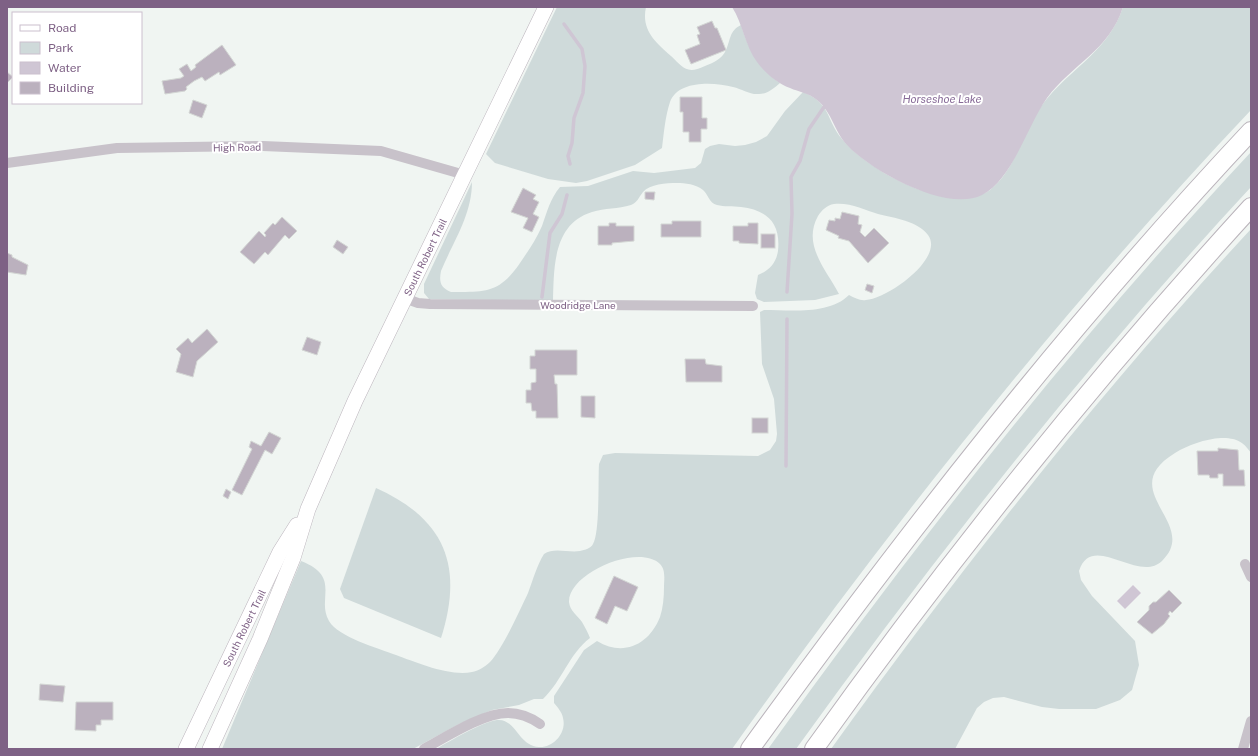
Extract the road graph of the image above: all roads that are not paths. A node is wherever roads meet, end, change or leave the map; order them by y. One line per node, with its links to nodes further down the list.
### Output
1 (546, 7): 4 (main road, South Robert Trail)
2 (1251, 131): 16 (highway)
3 (7, 163): 4 (street, High Road)
4 (465, 174): 6 (main road, South Robert Trail)
5 (1251, 207): 17 (highway)
6 (404, 298): 7 (street, Woodridge Lane); 8 (main road, South Robert Trail)
7 (753, 306)
8 (308, 509): 13 (main road, South Robert Trail); 14 (main road, South Robert Trail)
9 (1245, 564): 10 (street)
10 (1251, 577)
11 (1251, 721): 18 (street)
12 (540, 724): 15 (street)
13 (186, 749)
14 (210, 749)
15 (424, 749)
16 (750, 749)
17 (814, 749)
18 (1243, 749)

